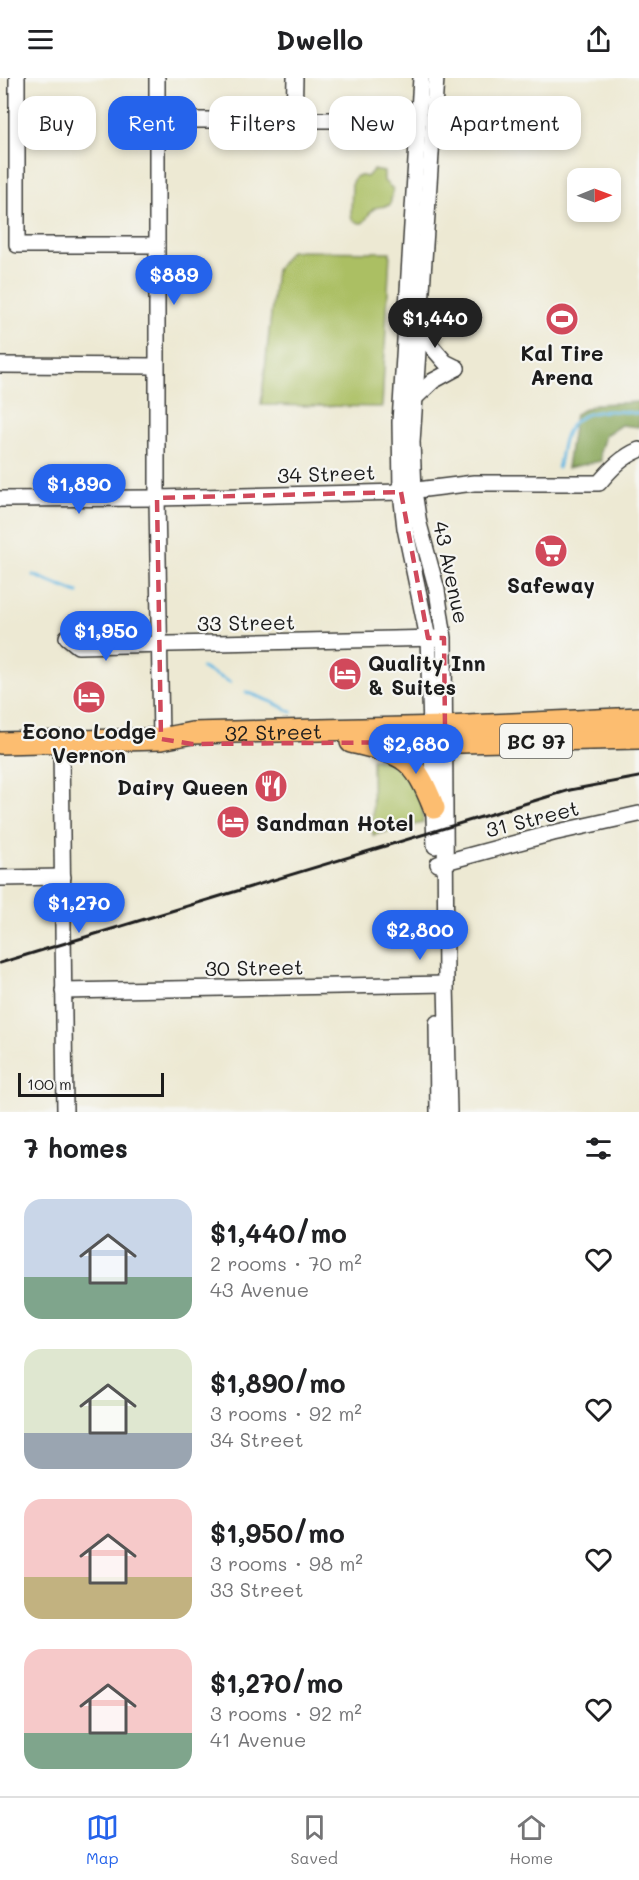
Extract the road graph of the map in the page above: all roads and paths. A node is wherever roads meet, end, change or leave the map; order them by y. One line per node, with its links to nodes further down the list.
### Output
1 (17, 78): 11 (street)
2 (157, 78): 6 (street)
3 (295, 78): 7 (street)
4 (421, 78): 9 (street, 43 Avenue)
5 (436, 78): 12 (street, 43 Avenue)
6 (157, 96)
7 (295, 96)
8 (317, 120): 9 (street)
9 (419, 120): 17 (street, 43 Avenue)
10 (157, 150): 11 (street)
11 (157, 245): 14 (street)
12 (419, 332): 15 (street, 43 Avenue); 15 (street)
13 (0, 365): 14 (street)
14 (156, 366): 18 (street)
15 (415, 398): 17 (street, 43 Avenue)
16 (639, 450): 17 (street, 34 Street)
17 (407, 491): 18 (street, 34 Street); 21 (street, 43 Avenue); 22 (street, 43 Avenue)
18 (157, 498): 19 (street, 34 Street); 23 (street)
19 (0, 499)
20 (67, 637): 23 (street, 33 Street)
21 (428, 638): 22 (street, 33 Street); 23 (street, 33 Street); 25 (street, 43 Avenue)
22 (444, 638): 25 (street, 43 Avenue)
23 (160, 645): 27 (street)
24 (639, 718): 25 (highway, 32 Street / BC 97)
25 (438, 734): 26 (highway, 32 Street / BC 97); 27 (highway, 32 Street / BC 97); 29 (highway, 32 Street / BC 97); 31 (street, 43 Avenue); 33 (street, 43 Avenue)
26 (639, 738)
27 (161, 739): 28 (highway, 32 Street / BC 97); 29 (highway, 32 Street / BC 97)
28 (61, 742): 30 (highway, 32 Street / BC 97); 36 (street)
29 (351, 742): 31 (highway)
30 (0, 743)
31 (434, 808): 35 (street, 43 Avenue)
32 (639, 814): 34 (street, 31 Street)
33 (445, 835): 34 (street); 35 (street, 43 Avenue)
34 (478, 853): 35 (street, 31 Street)
35 (441, 864): 38 (street, 43 Avenue)
36 (63, 877): 37 (street); 39 (street)
37 (0, 878)
38 (441, 984): 39 (street, 30 Street); 41 (street, 43 Avenue); 42 (street, 43 Avenue)
39 (63, 991): 40 (street)
40 (65, 1112)
41 (438, 1112)
42 (449, 1112)

